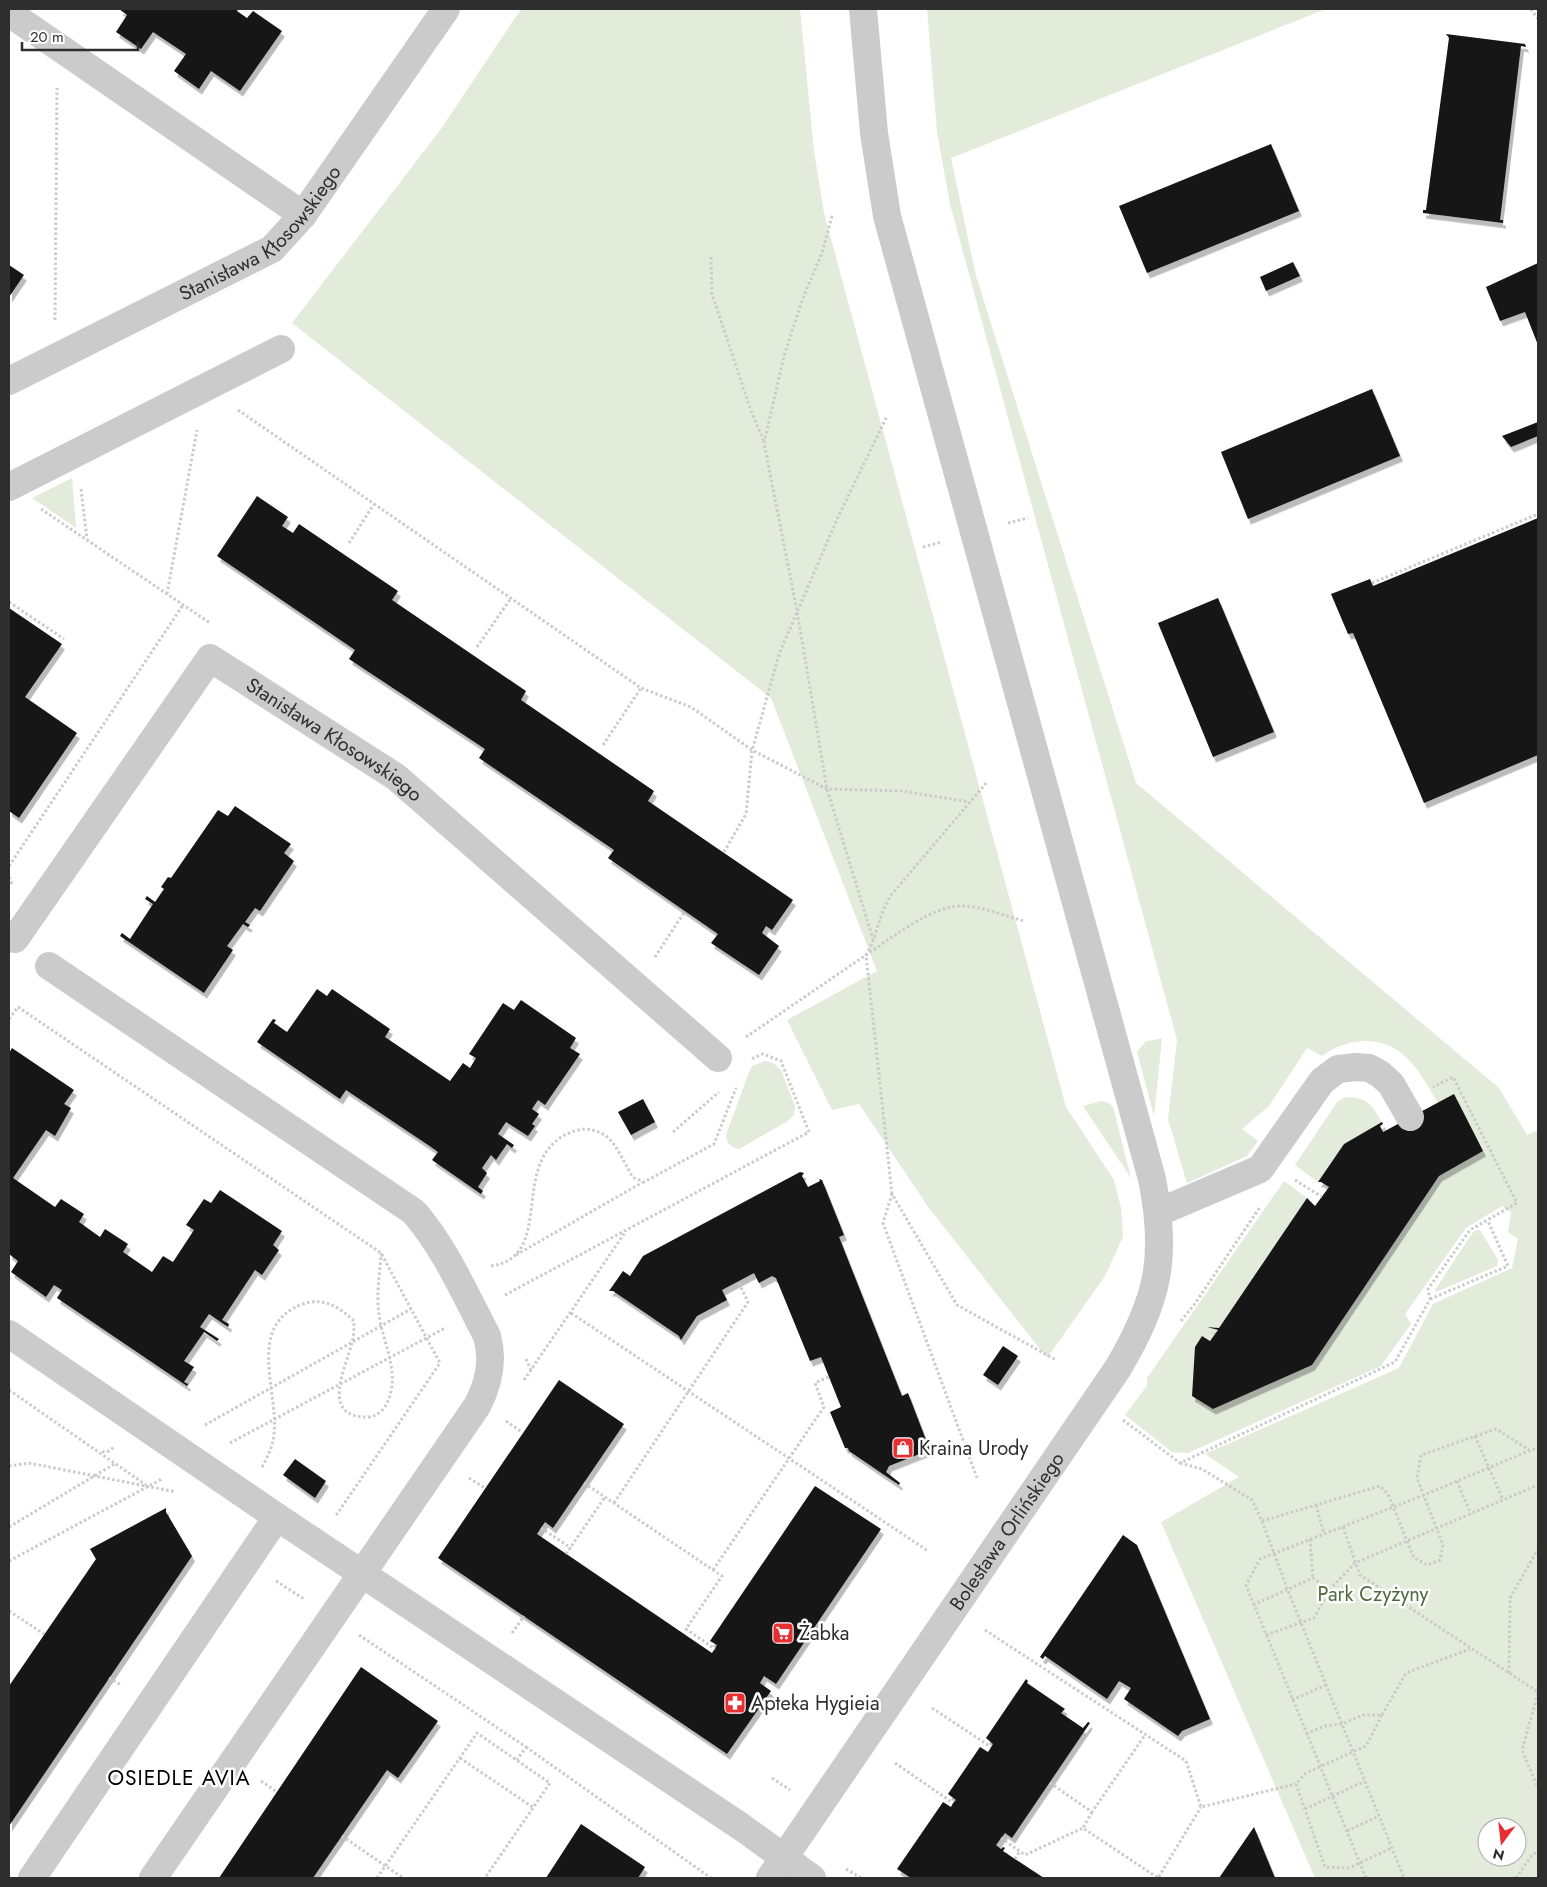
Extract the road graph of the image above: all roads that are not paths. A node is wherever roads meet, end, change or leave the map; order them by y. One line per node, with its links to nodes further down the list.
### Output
1 (446, 9): 4 (street, Stanisława Kłosowskiego)
2 (863, 9): 12 (street, Bolesława Orlińskiego)
3 (9, 13): 4 (street)
4 (303, 215): 6 (street, Stanisława Kłosowskiego)
5 (281, 349): 7 (street)
6 (9, 381)
7 (9, 487)
8 (11, 941): 10 (street, Stanisława Kłosowskiego)
9 (49, 966): 15 (street)
10 (718, 1058)
11 (1410, 1118): 12 (street)
12 (1159, 1212): 16 (street, Bolesława Orlińskiego)
13 (9, 1334): 14 (street)
14 (277, 1517): 15 (street); 17 (street)
15 (363, 1573): 16 (street); 18 (street)
16 (777, 1868): 19 (street)
17 (32, 1878)
18 (153, 1878)
19 (812, 1878)

